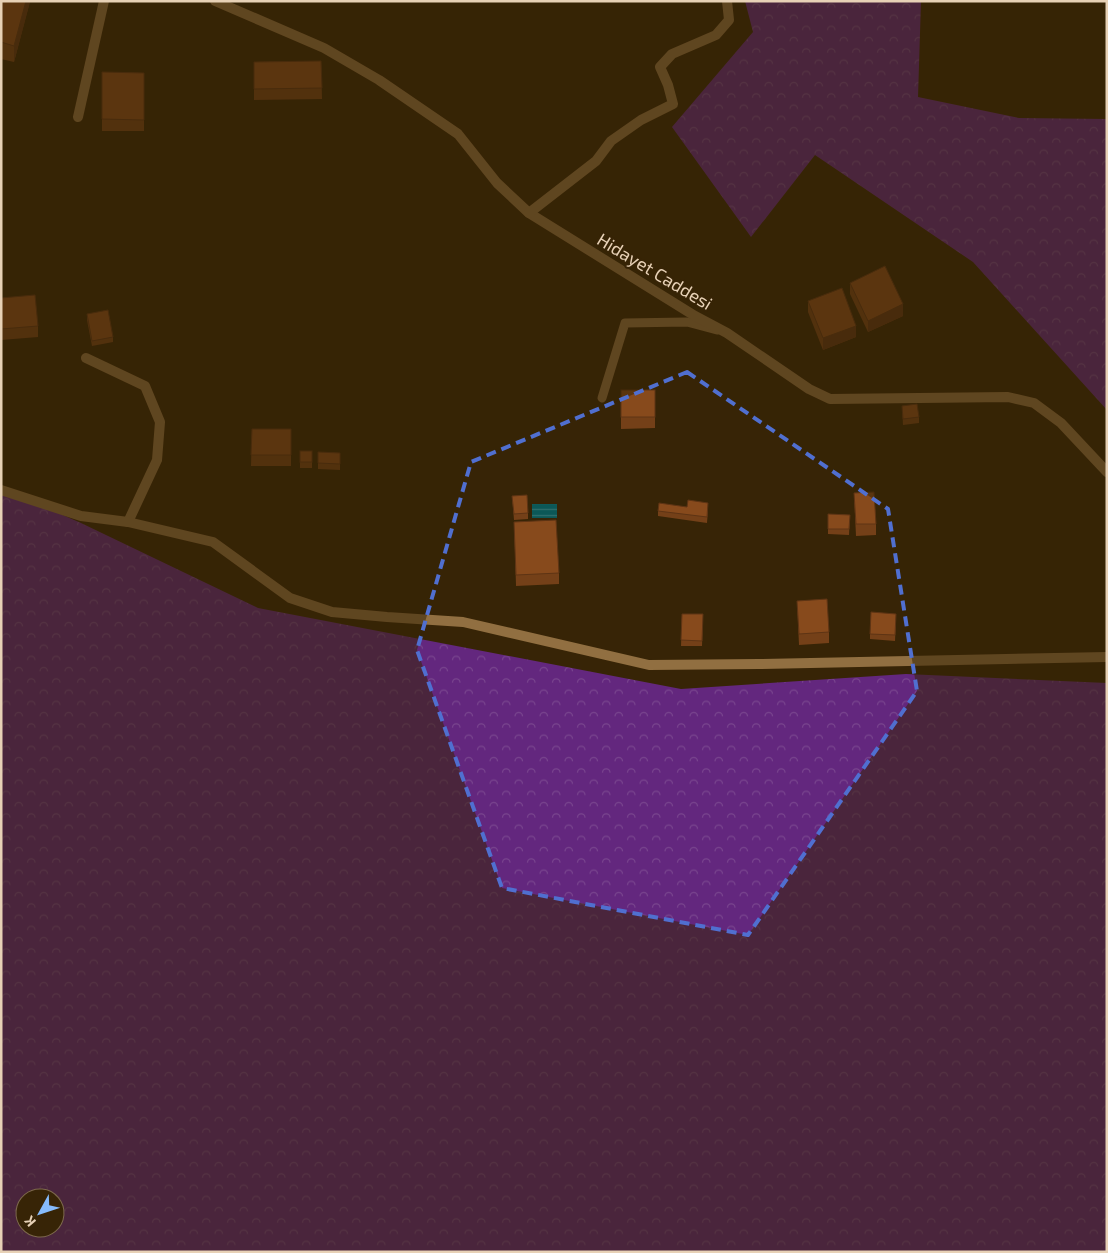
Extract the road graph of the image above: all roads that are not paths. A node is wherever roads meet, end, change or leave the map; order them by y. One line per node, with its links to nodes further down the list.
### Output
1 (104, 1): 4 (street)
2 (215, 1): 5 (street, Hidayet Caddesi)
3 (728, 1): 5 (street)
4 (78, 117)
5 (529, 213): 6 (street, Hidayet Caddesi)
6 (727, 333): 8 (lane); 9 (street, Hidayet Caddesi)
7 (86, 358): 11 (street)
8 (602, 398)
9 (1107, 472)
10 (1, 490): 11 (street)
11 (128, 522): 12 (street)
12 (1107, 657)

